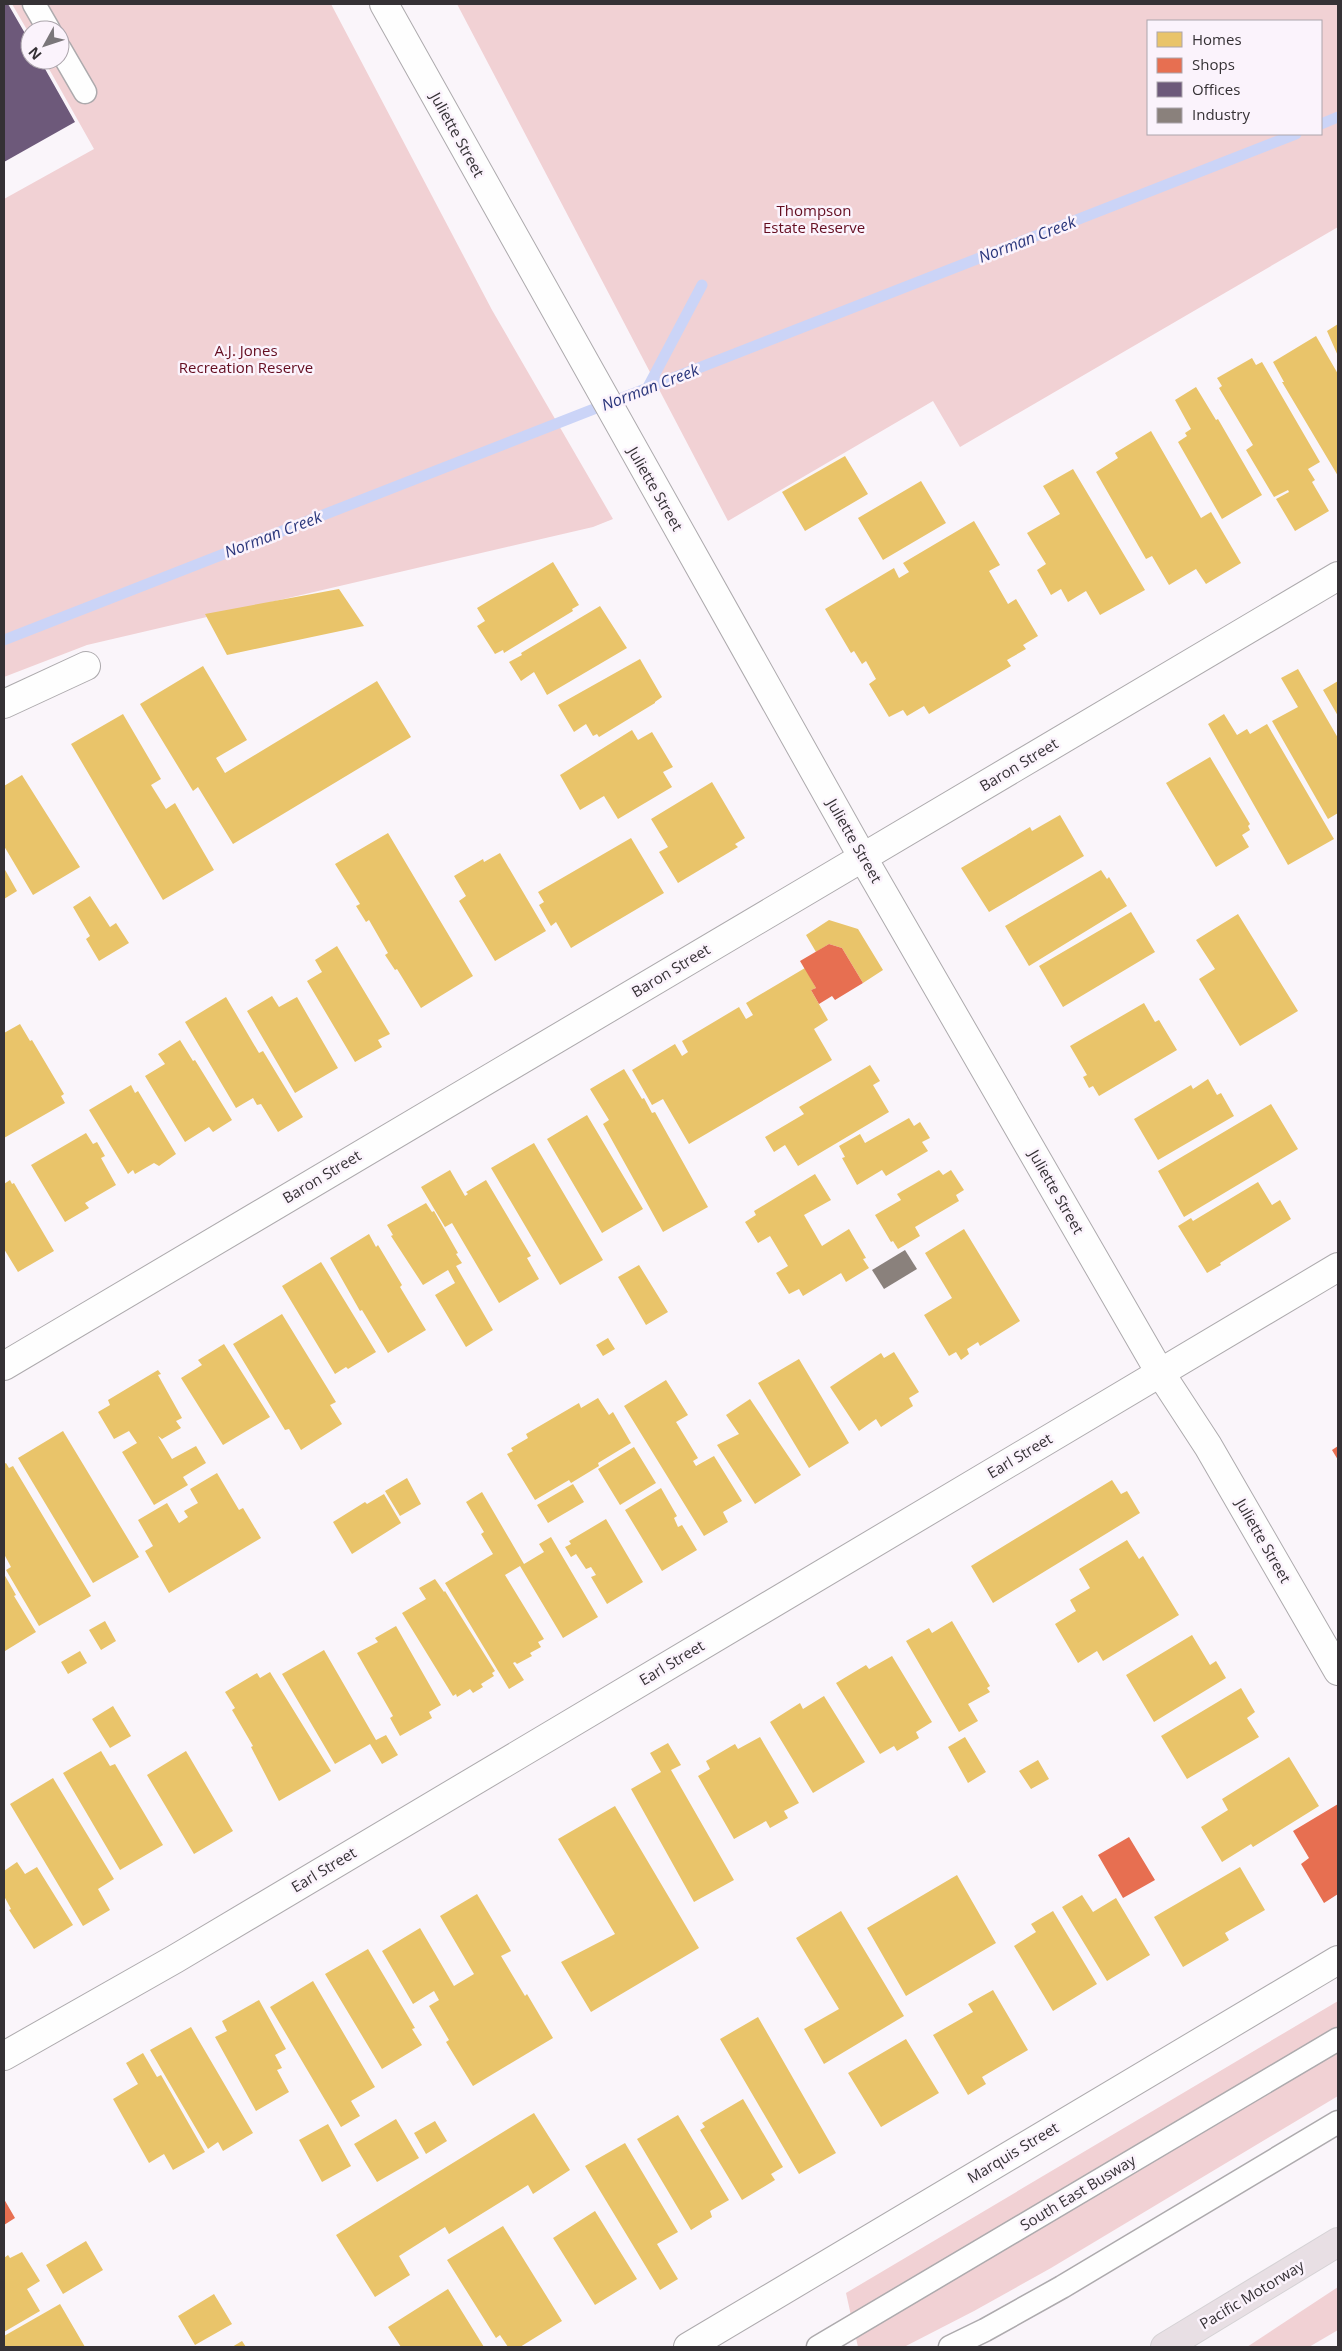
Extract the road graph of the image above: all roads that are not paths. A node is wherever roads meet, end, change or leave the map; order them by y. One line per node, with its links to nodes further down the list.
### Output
1 (34, 4): 3 (lane)
2 (384, 4): 9 (main road, Juliette Street)
3 (43, 20)
4 (70, 66): 5 (lane)
5 (85, 92)
6 (1338, 576): 9 (main road, Baron Street)
7 (86, 666): 8 (main road)
8 (4, 704)
9 (863, 858): 11 (main road, Baron Street); 12 (main road, Juliette Street)
10 (1338, 1267): 12 (main road, Earl Street)
11 (4, 1366)
12 (1159, 1371): 13 (main road, Juliette Street); 16 (main road, Earl Street)
13 (1338, 1671)
14 (1338, 1960): 19 (main road, Marquis Street)
15 (1338, 2039): 20 (lane, South East Busway)
16 (4, 2056)
17 (1338, 2122): 21 (lane)
18 (1338, 2242): 22 (highway, Pacific Motorway)
19 (688, 2347)
20 (818, 2347)
21 (950, 2347)
22 (1165, 2347)

